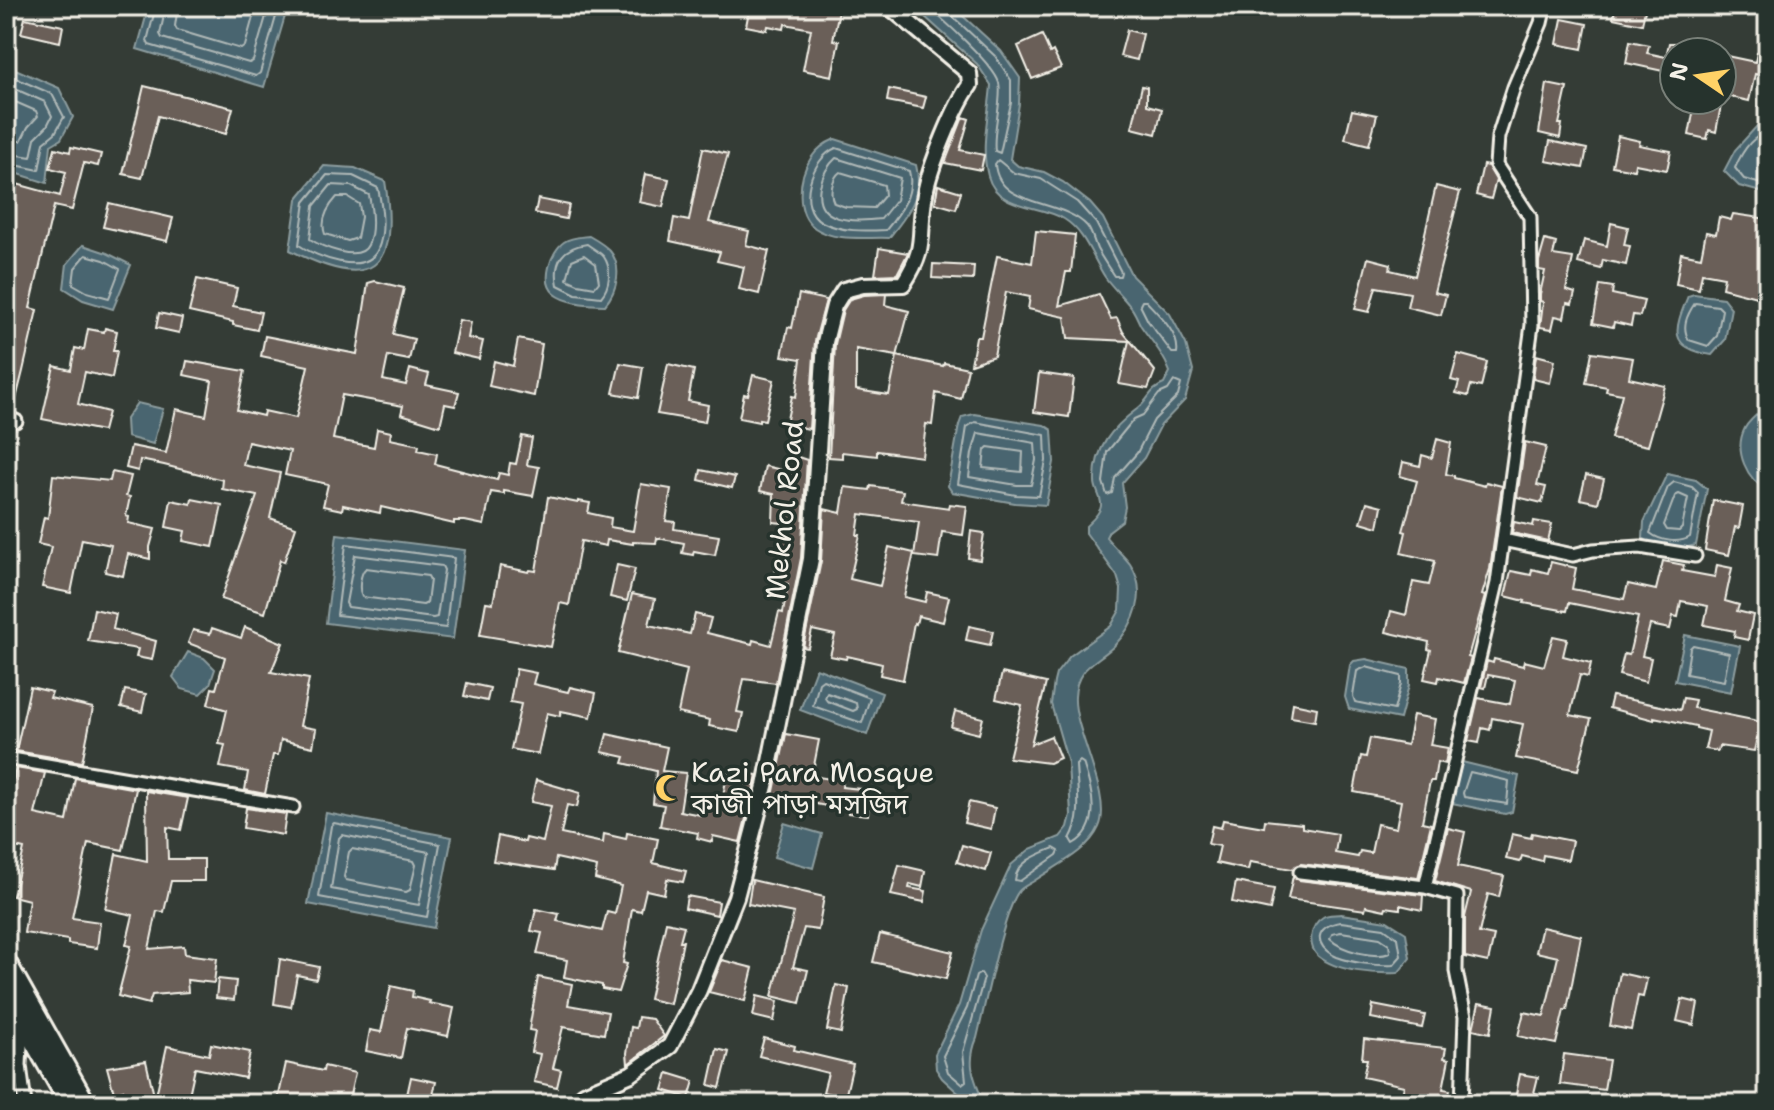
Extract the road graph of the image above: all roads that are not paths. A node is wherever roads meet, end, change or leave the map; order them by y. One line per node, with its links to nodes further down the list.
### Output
1 (889, 6): 15 (street, Mekhol Road)
2 (1545, 6): 3 (street)
3 (1503, 540): 4 (street); 8 (street)
4 (1695, 556)
5 (6, 758): 6 (street)
6 (293, 807)
7 (1300, 872): 8 (street)
8 (1425, 887): 16 (street)
9 (6, 962): 14 (highway)
10 (6, 992): 11 (highway)
11 (23, 1019): 12 (street); 13 (highway)
12 (25, 1104)
13 (70, 1104)
14 (86, 1104)
15 (580, 1104)
16 (1462, 1104)

